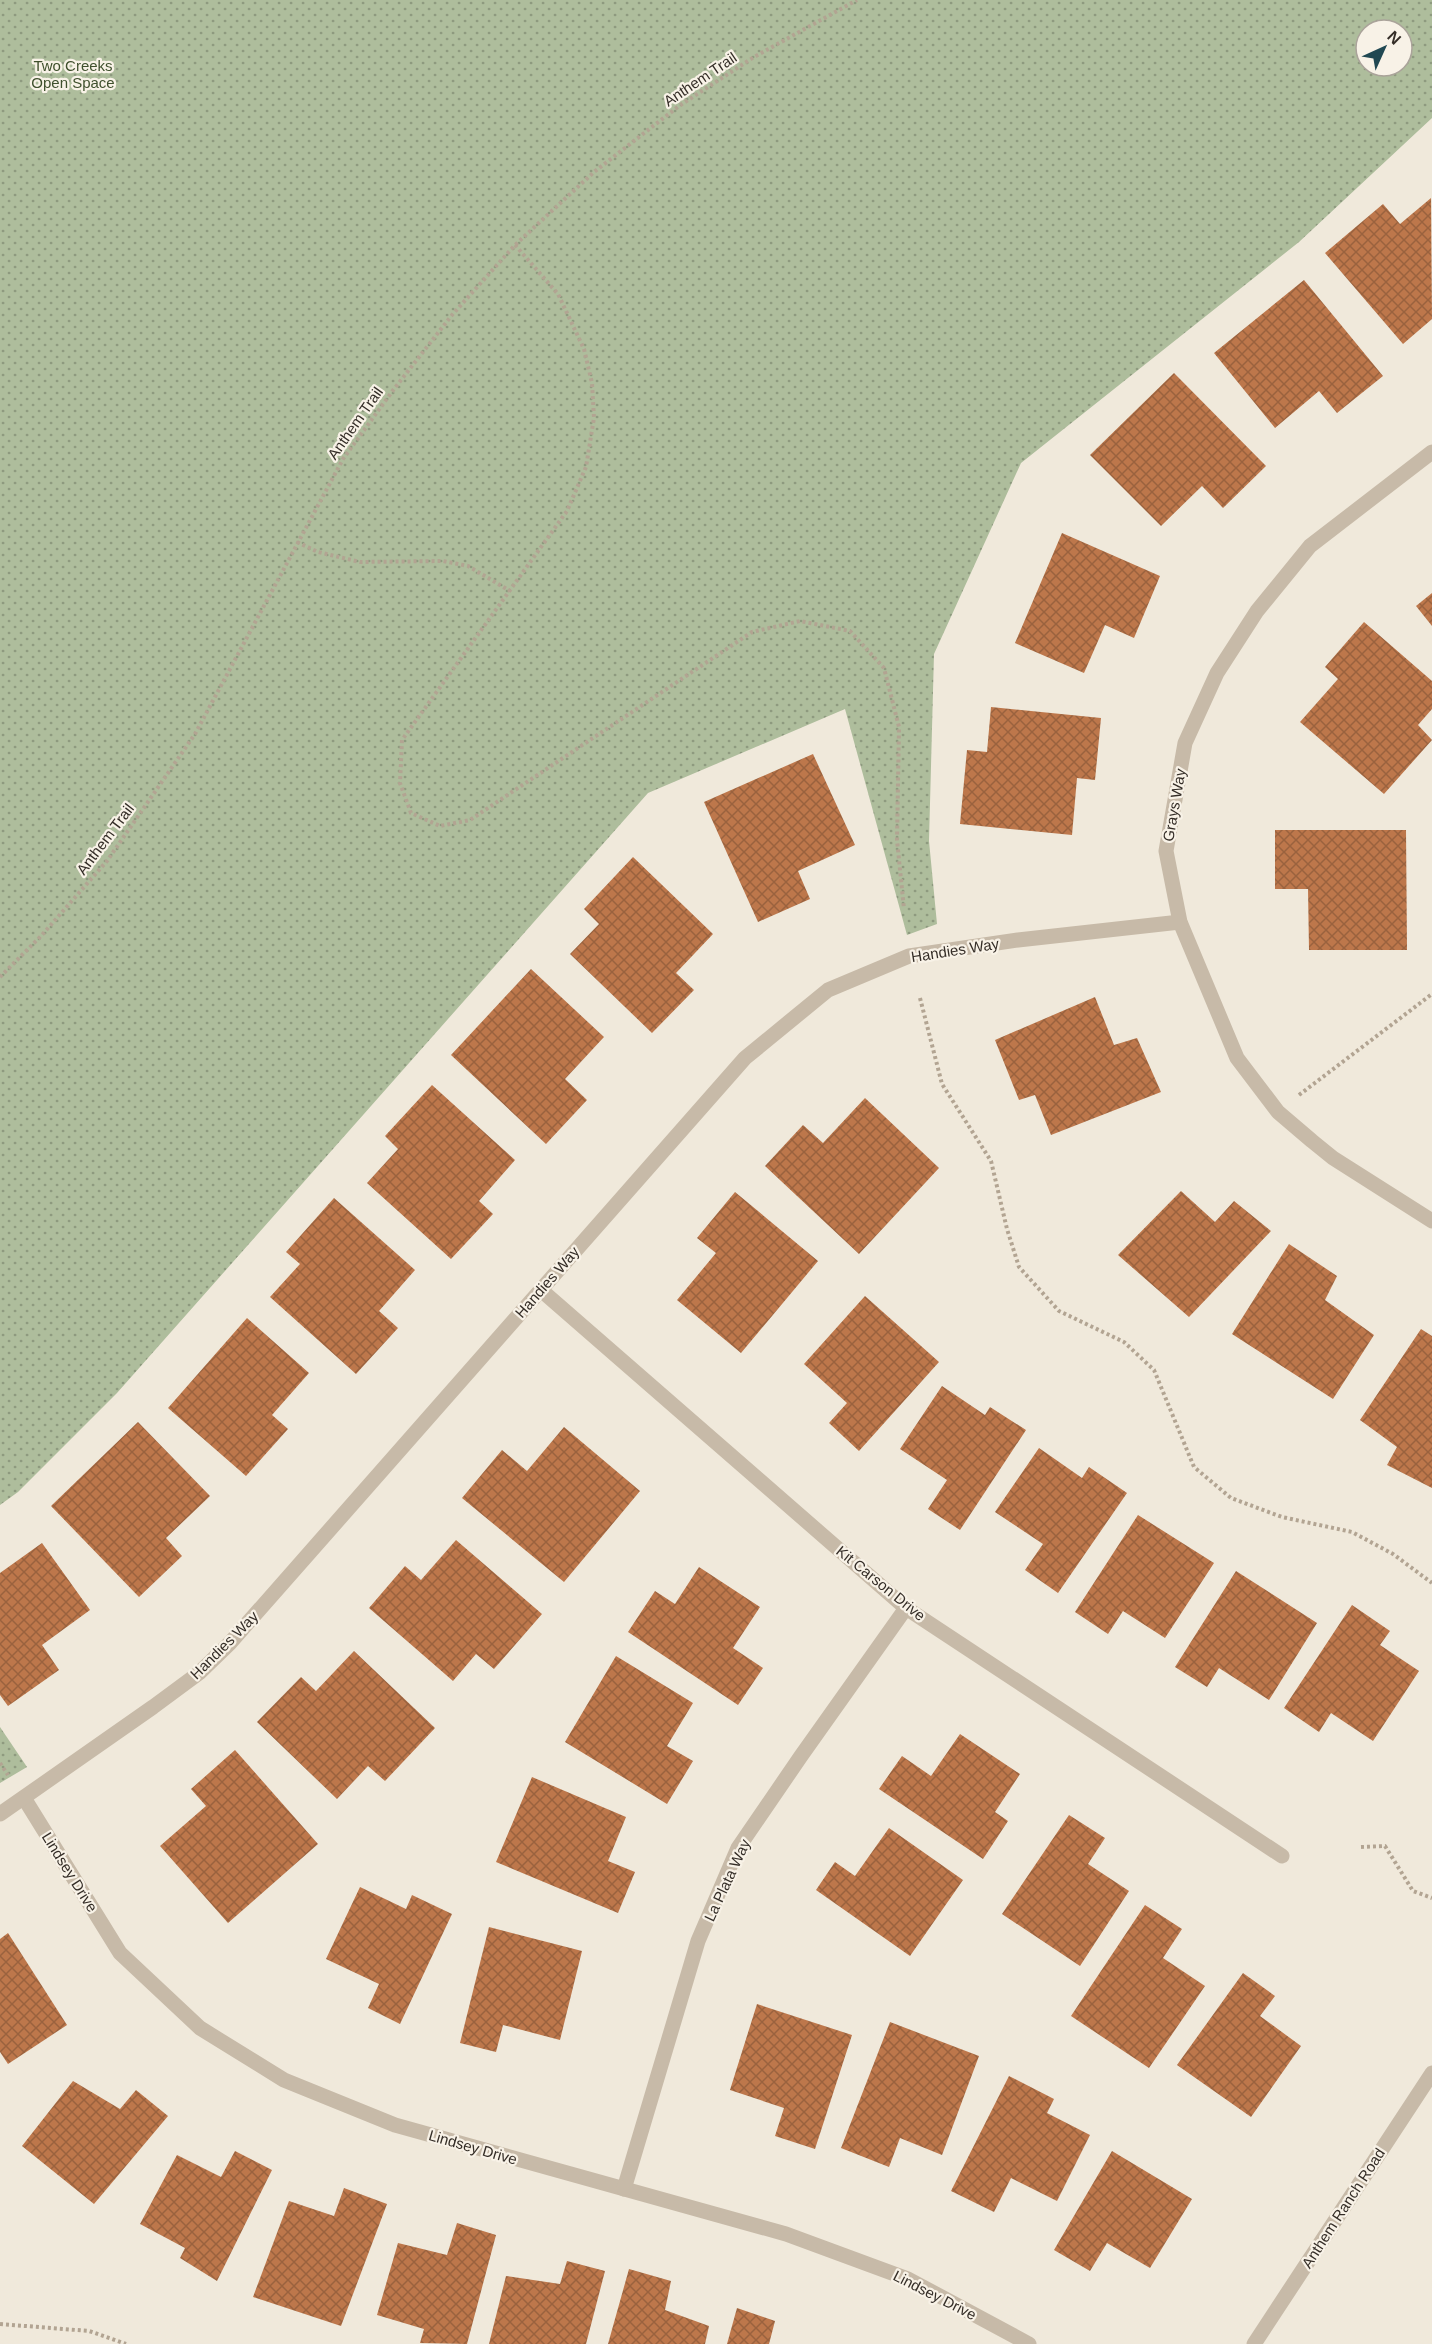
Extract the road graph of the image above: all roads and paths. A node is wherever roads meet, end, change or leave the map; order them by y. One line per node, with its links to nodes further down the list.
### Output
1 (856, 0): 2 (path, Anthem Trail)
2 (515, 245): 4 (path, Anthem Trail); 5 (path)
3 (1432, 452): 7 (street, Grays Way)
4 (297, 542): 5 (path); 8 (path, Anthem Trail)
5 (510, 591): 6 (path)
6 (904, 909)
7 (1180, 922): 11 (street, Grays Way); 13 (street, Handies Way)
8 (0, 977)
9 (1432, 994): 11 (path)
10 (920, 998): 14 (path)
11 (1278, 1112): 12 (street, Grays Way)
12 (1432, 1221)
13 (541, 1290): 15 (street, Kit Carson Drive); 16 (street, Handies Way)
14 (1432, 1583)
15 (906, 1608): 19 (street, Kit Carson Drive); 22 (street, La Plata Way)
16 (24, 1798): 17 (street, Handies Way); 22 (street, Lindsey Drive)
17 (0, 1814)
18 (1361, 1848): 20 (path)
19 (1282, 1856)
20 (1432, 1898)
21 (1432, 2073): 26 (street, Anthem Ranch Road)
22 (624, 2189): 25 (street, Lindsey Drive)
23 (0, 2324): 24 (path)
24 (126, 2344)
25 (1029, 2344)
26 (1254, 2344)

